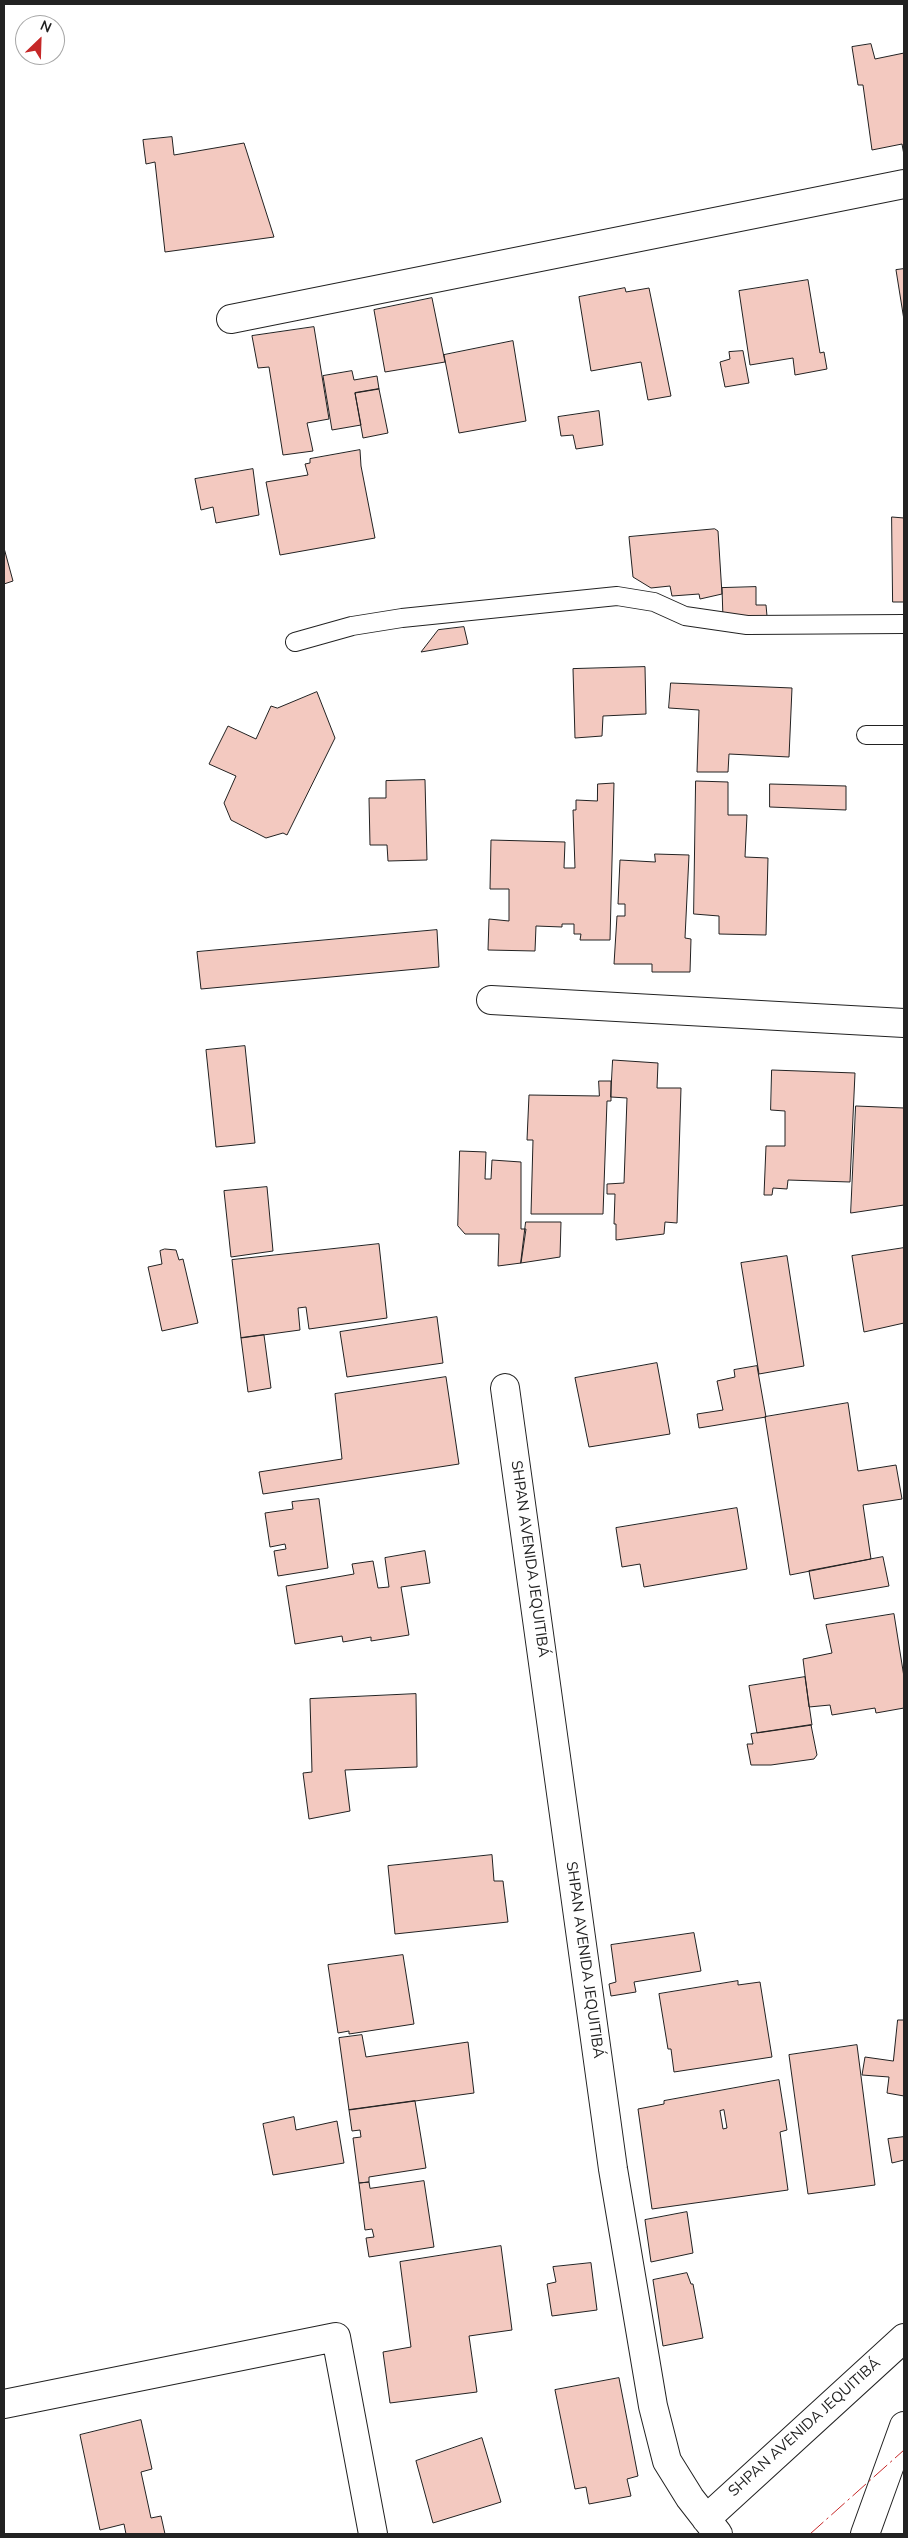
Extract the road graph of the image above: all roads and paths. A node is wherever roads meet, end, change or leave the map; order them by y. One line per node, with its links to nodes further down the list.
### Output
1 (904, 184): 2 (street)
2 (231, 320)
3 (904, 624): 4 (lane)
4 (295, 642)
5 (866, 735): 6 (lane)
6 (904, 735)
7 (491, 1000): 8 (street)
8 (904, 1023)
9 (505, 1388): 13 (street, SHPAN AVENIDA JEQUITIBÁ)
10 (904, 2338): 13 (street, SHPAN AVENIDA JEQUITIBÁ)
11 (4, 2404): 14 (street)
12 (904, 2426): 15 (street)
13 (712, 2527)
14 (373, 2534)
15 (865, 2534)

